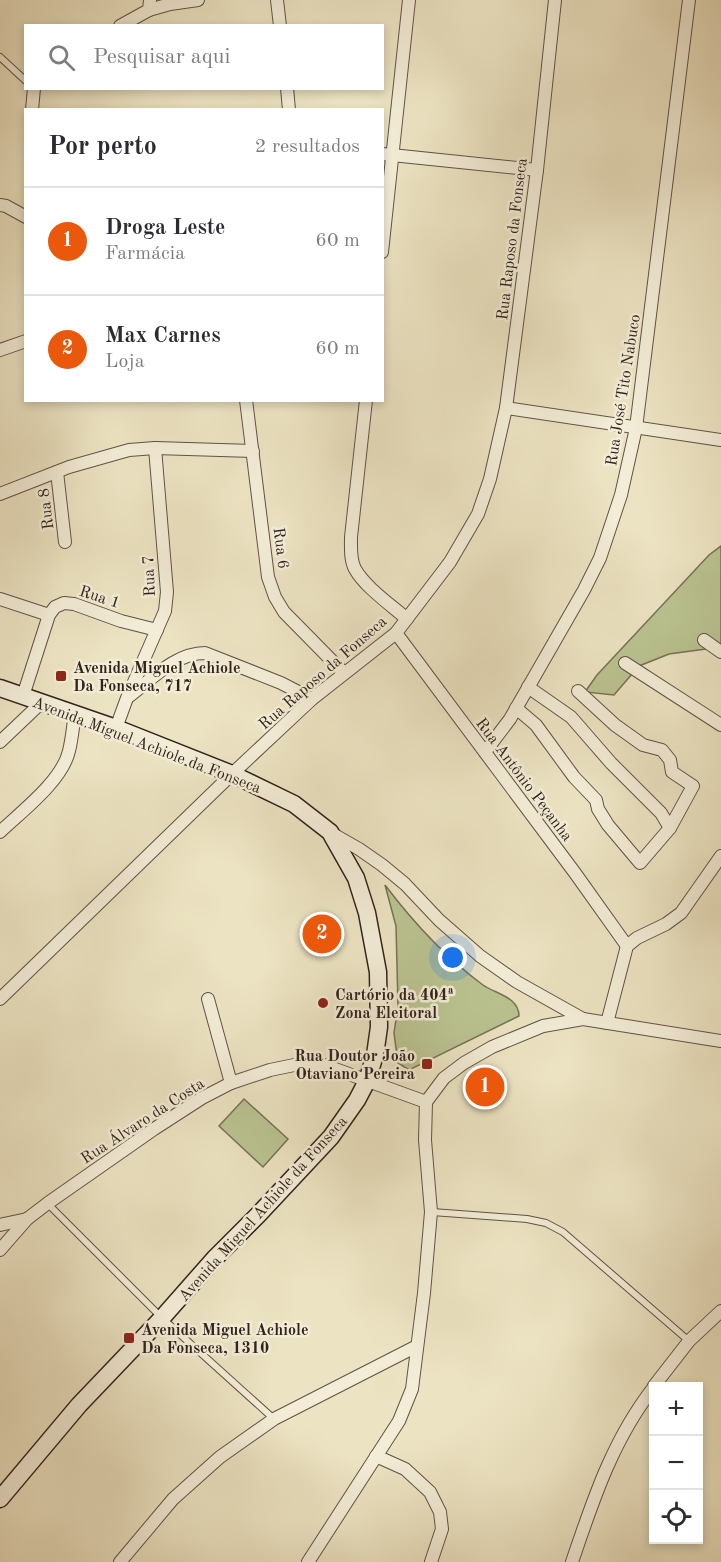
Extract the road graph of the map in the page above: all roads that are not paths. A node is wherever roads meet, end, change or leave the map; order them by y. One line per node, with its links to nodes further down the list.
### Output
1 (198, 0): 6 (street)
2 (277, 0): 8 (street)
3 (409, 0): 15 (street)
4 (555, 0): 16 (street, Rua Raposo da Fonseca)
5 (689, 0): 25 (street, Rua José Tito Nabuco)
6 (150, 5): 7 (street)
7 (123, 24)
8 (280, 24)
9 (0, 57): 10 (lane)
10 (24, 79)
11 (34, 90): 13 (street)
12 (287, 90): 14 (street)
13 (32, 108)
14 (289, 108)
15 (388, 155): 16 (street); 19 (street)
16 (537, 170): 24 (street, Rua Raposo da Fonseca)
17 (0, 205): 18 (street)
18 (24, 216)
19 (384, 220)
20 (24, 342): 21 (street)
21 (0, 350)
22 (246, 402): 28 (street, Rua 6)
23 (366, 402): 34 (street)
24 (506, 408): 25 (street); 34 (street, Rua Raposo da Fonseca)
25 (636, 428): 26 (street); 41 (street, Rua José Tito Nabuco)
26 (721, 440)
27 (155, 448): 28 (street); 29 (street); 35 (street, Rua 7)
28 (253, 451): 40 (street, Rua 6)
29 (57, 472): 30 (street); 31 (street, Rua 8)
30 (0, 494)
31 (66, 542)
32 (0, 599): 33 (street)
33 (49, 615): 35 (street, Rua 1); 44 (street)
34 (407, 619): 36 (street, Rua Raposo da Fonseca)
35 (157, 630): 45 (street, Rua 7)
36 (396, 633): 40 (street, Rua Raposo da Fonseca); 53 (street, Rua Antônio Peçanha)
37 (704, 640): 38 (street)
38 (721, 652)
39 (625, 663): 50 (street)
40 (344, 673): 46 (street, Rua Raposo da Fonseca)
41 (528, 687): 48 (street, Rua José Tito Nabuco); 55 (street)
42 (0, 688): 44 (street, Avenida Miguel Achiole da Fonseca)
43 (578, 691): 55 (street)
44 (23, 696): 47 (street, Avenida Miguel Achiole da Fonseca)
45 (127, 698): 46 (street); 51 (street, Rua 7)
46 (312, 699): 54 (street, Rua Raposo da Fonseca)
47 (41, 703): 49 (street, Avenida Miguel Achiole da Fonseca); 52 (street)
48 (516, 708): 53 (street, Rua José Tito Nabuco); 55 (street)
49 (75, 713): 51 (street, Avenida Miguel Achiole da Fonseca); 56 (street)
50 (721, 725)
51 (116, 728): 54 (street, Avenida Miguel Achiole da Fonseca)
52 (0, 742)
53 (485, 752): 59 (street, Rua Antônio Peçanha)
54 (232, 774): 57 (street, Avenida Miguel Achiole da Fonseca); 61 (street, Rua Raposo da Fonseca)
55 (670, 828)
56 (0, 832)
57 (330, 832): 63 (street); 66 (street, Avenida Miguel Achiole da Fonseca)
58 (721, 856): 59 (street)
59 (627, 946): 64 (street)
60 (0, 981): 61 (street)
61 (5, 995)
62 (208, 999): 67 (street)
63 (583, 1019): 64 (street); 68 (street)
64 (607, 1023): 65 (street)
65 (721, 1041)
66 (367, 1081): 67 (street, Rua Álvaro da Costa); 68 (street, Rua Álvaro da Costa); 75 (street, Avenida Miguel Achiole da Fonseca)
67 (231, 1083): 69 (street, Rua Álvaro da Costa)
68 (426, 1102): 70 (street)
69 (48, 1203): 71 (street, Rua Álvaro da Costa); 75 (lane)
70 (431, 1212): 76 (lane); 77 (street)
71 (27, 1219): 72 (street); 73 (street, Rua Álvaro da Costa)
72 (0, 1225)
73 (0, 1250)
74 (721, 1311): 76 (street)
75 (162, 1318): 80 (lane); 82 (street, Avenida Miguel Achiole da Fonseca)
76 (689, 1341): 78 (street)
77 (417, 1346): 80 (street); 81 (street)
78 (658, 1382)
79 (649, 1393): 86 (street)
80 (274, 1419): 83 (street)
81 (376, 1456): 84 (street); 85 (street)
82 (0, 1499)
83 (120, 1562)
84 (308, 1562)
85 (431, 1562)
86 (572, 1562)

